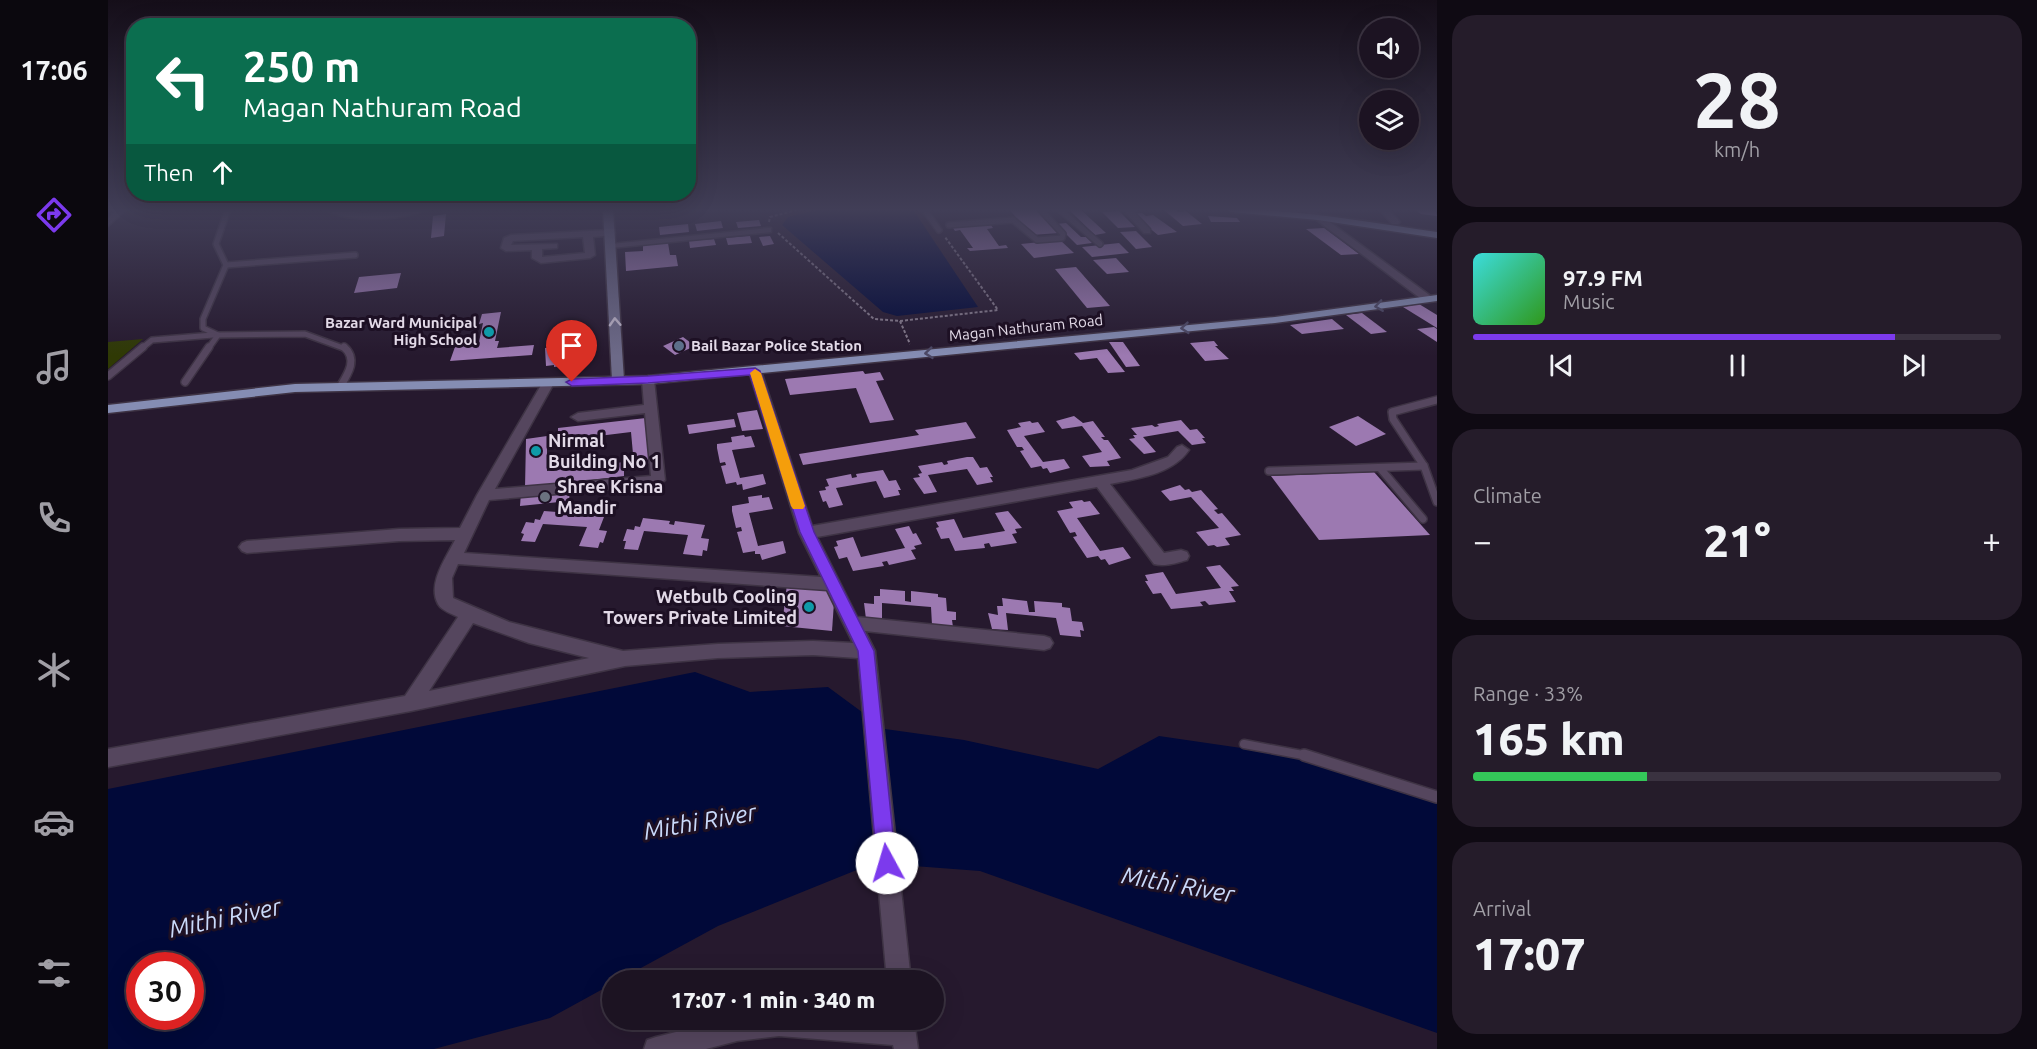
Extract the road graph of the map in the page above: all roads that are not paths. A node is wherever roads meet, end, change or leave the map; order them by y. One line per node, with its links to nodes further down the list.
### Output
1 (223, 258): 7 (lane)
2 (317, 258): 7 (lane)
3 (537, 258): 4 (street)
4 (565, 258)
5 (612, 258): 12 (main road, one-way to 5)
6 (1377, 258): 8 (street)
7 (226, 265): 9 (lane)
8 (1434, 298): 10 (main road, Magan Nathuram Road, one-way to 10)
9 (218, 335): 11 (lane); 14 (lane); 16 (lane)
10 (755, 371): 13 (main road, Magan Nathuram Road); 30 (street)
11 (108, 376)
12 (618, 380): 13 (main road, Magan Nathuram Road); 15 (main road, Magan Nathuram Road)
13 (648, 380): 18 (street)
14 (185, 382)
15 (548, 383): 16 (main road, Magan Nathuram Road); 27 (street)
16 (340, 387): 19 (main road, Magan Nathuram Road)
17 (1437, 400): 22 (lane)
18 (651, 408): 20 (street); 27 (street)
19 (108, 410)
20 (578, 417)
21 (1182, 450): 25 (street)
22 (1424, 466): 23 (lane); 26 (lane)
23 (1380, 468): 24 (lane); 29 (lane)
24 (1269, 471)
25 (1100, 481): 30 (street); 33 (street)
26 (1435, 489): 28 (lane)
27 (484, 495): 31 (street)
28 (1437, 502)
29 (1424, 519)
30 (807, 532): 35 (street)
31 (465, 534): 32 (street); 34 (street)
32 (247, 547)
33 (1181, 556)
34 (454, 558): 35 (street); 36 (street)
35 (833, 584): 37 (street)
36 (468, 616): 40 (street); 41 (street)
37 (852, 623): 38 (street); 39 (street)
38 (1044, 643)
39 (866, 651): 40 (street); 45 (street)
40 (625, 658): 41 (street)
41 (411, 703): 43 (street)
42 (1244, 744): 44 (lane)
43 (108, 759)
44 (1437, 797)
45 (897, 970)
46 (904, 1031): 47 (street)
47 (656, 1049)

